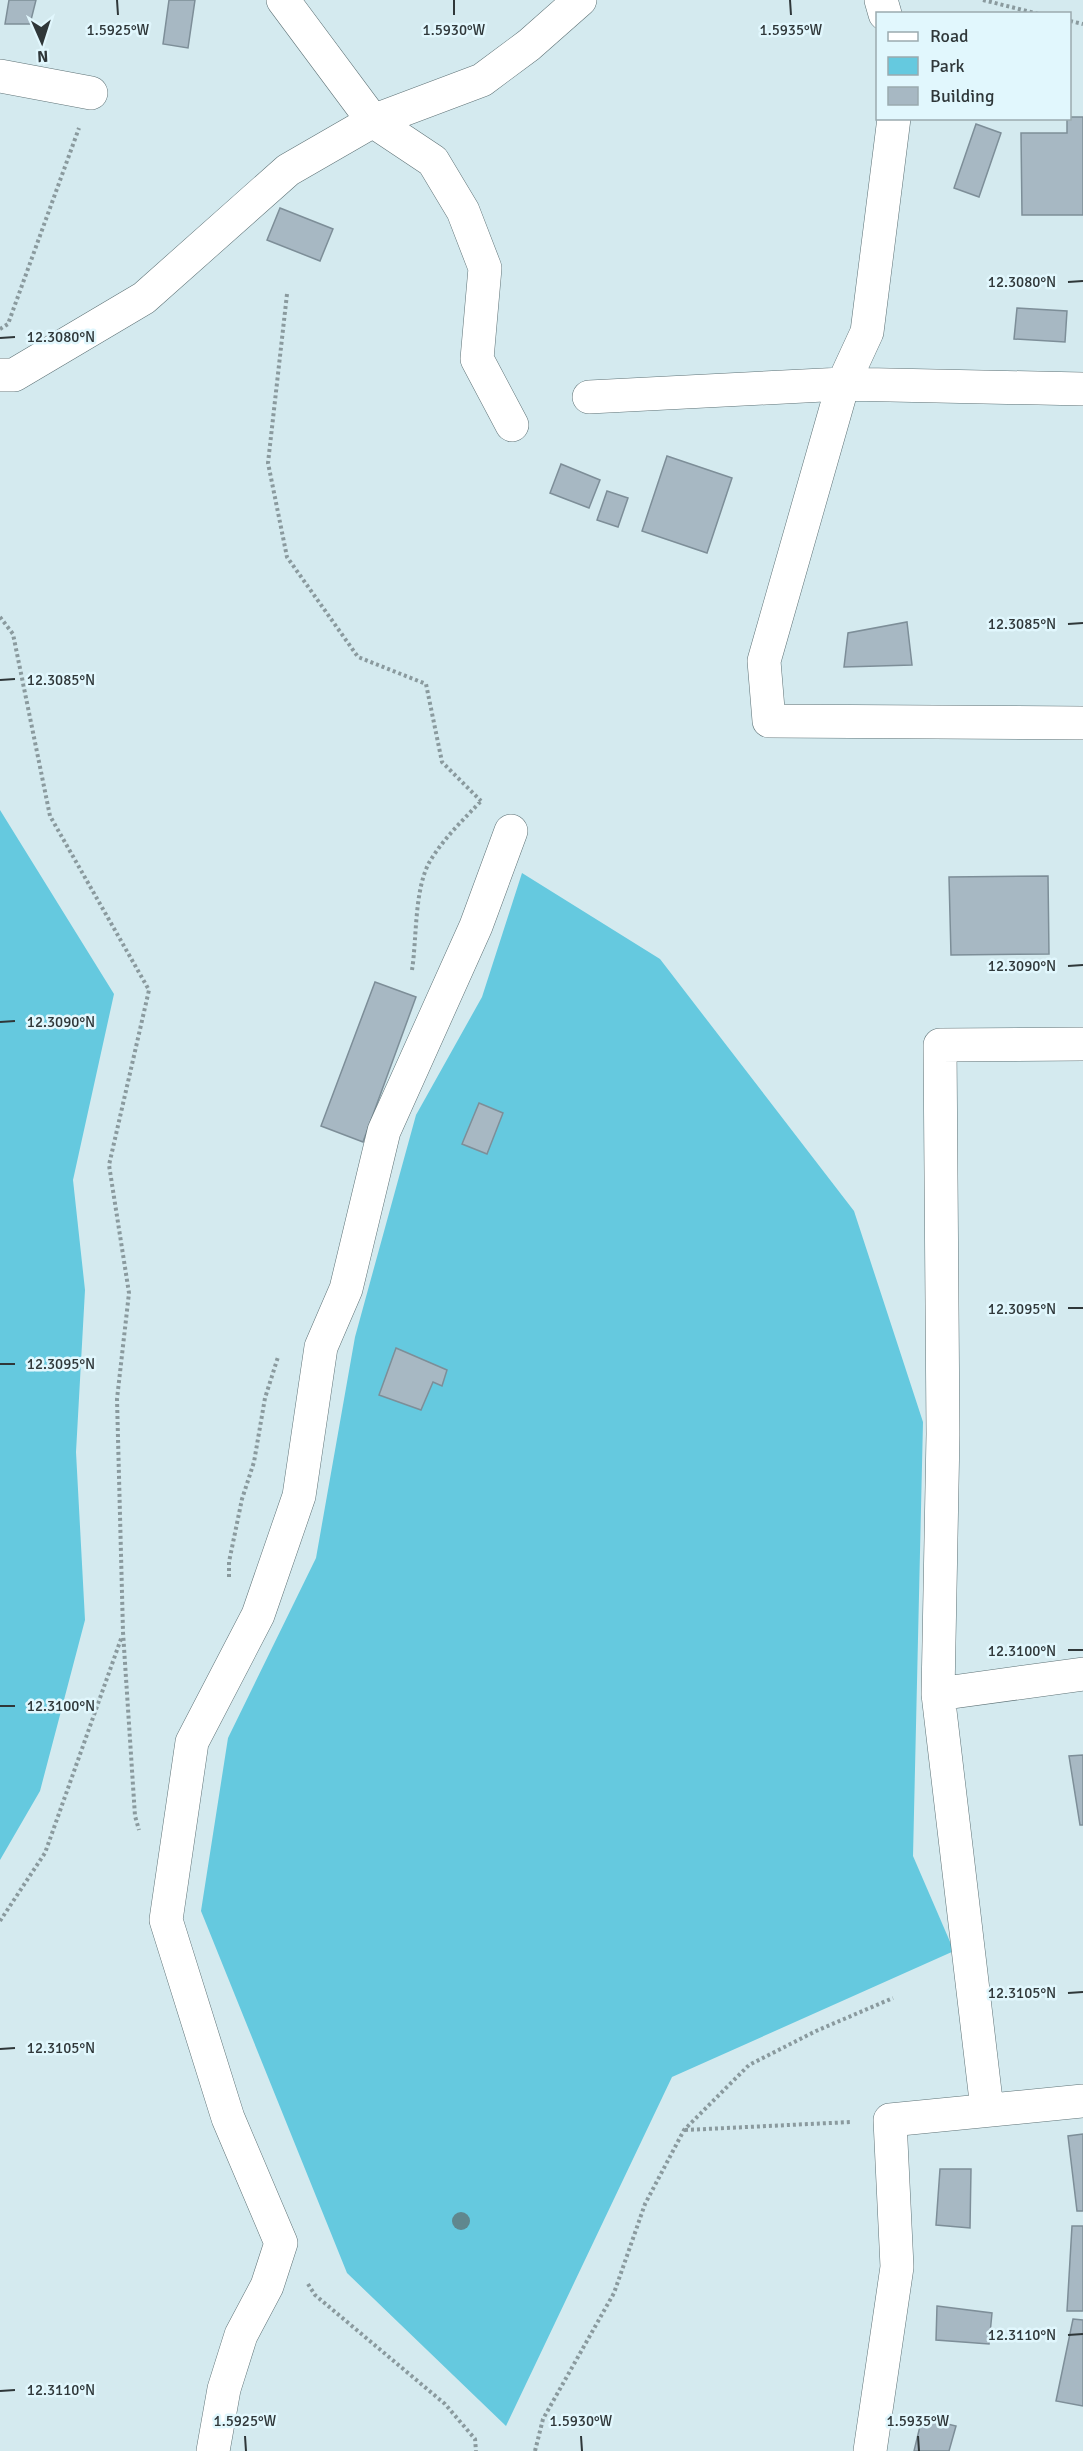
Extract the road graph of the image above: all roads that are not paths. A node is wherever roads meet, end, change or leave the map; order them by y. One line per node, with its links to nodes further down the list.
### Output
1 (283, 0): 6 (street)
2 (580, 0): 6 (street)
3 (0, 76): 4 (street)
4 (91, 93)
5 (894, 120): 8 (street)
6 (373, 121): 7 (street); 11 (street)
7 (0, 375)
8 (843, 384): 9 (street); 10 (street); 12 (street)
9 (1083, 389)
10 (589, 397)
11 (512, 425)
12 (1083, 723)
13 (511, 831): 19 (street)
14 (1083, 1044): 16 (street)
15 (1083, 1674): 16 (street)
16 (938, 1694): 18 (street)
17 (1083, 2101): 18 (street)
18 (987, 2109): 20 (street)
19 (213, 2451)
20 (870, 2451)

